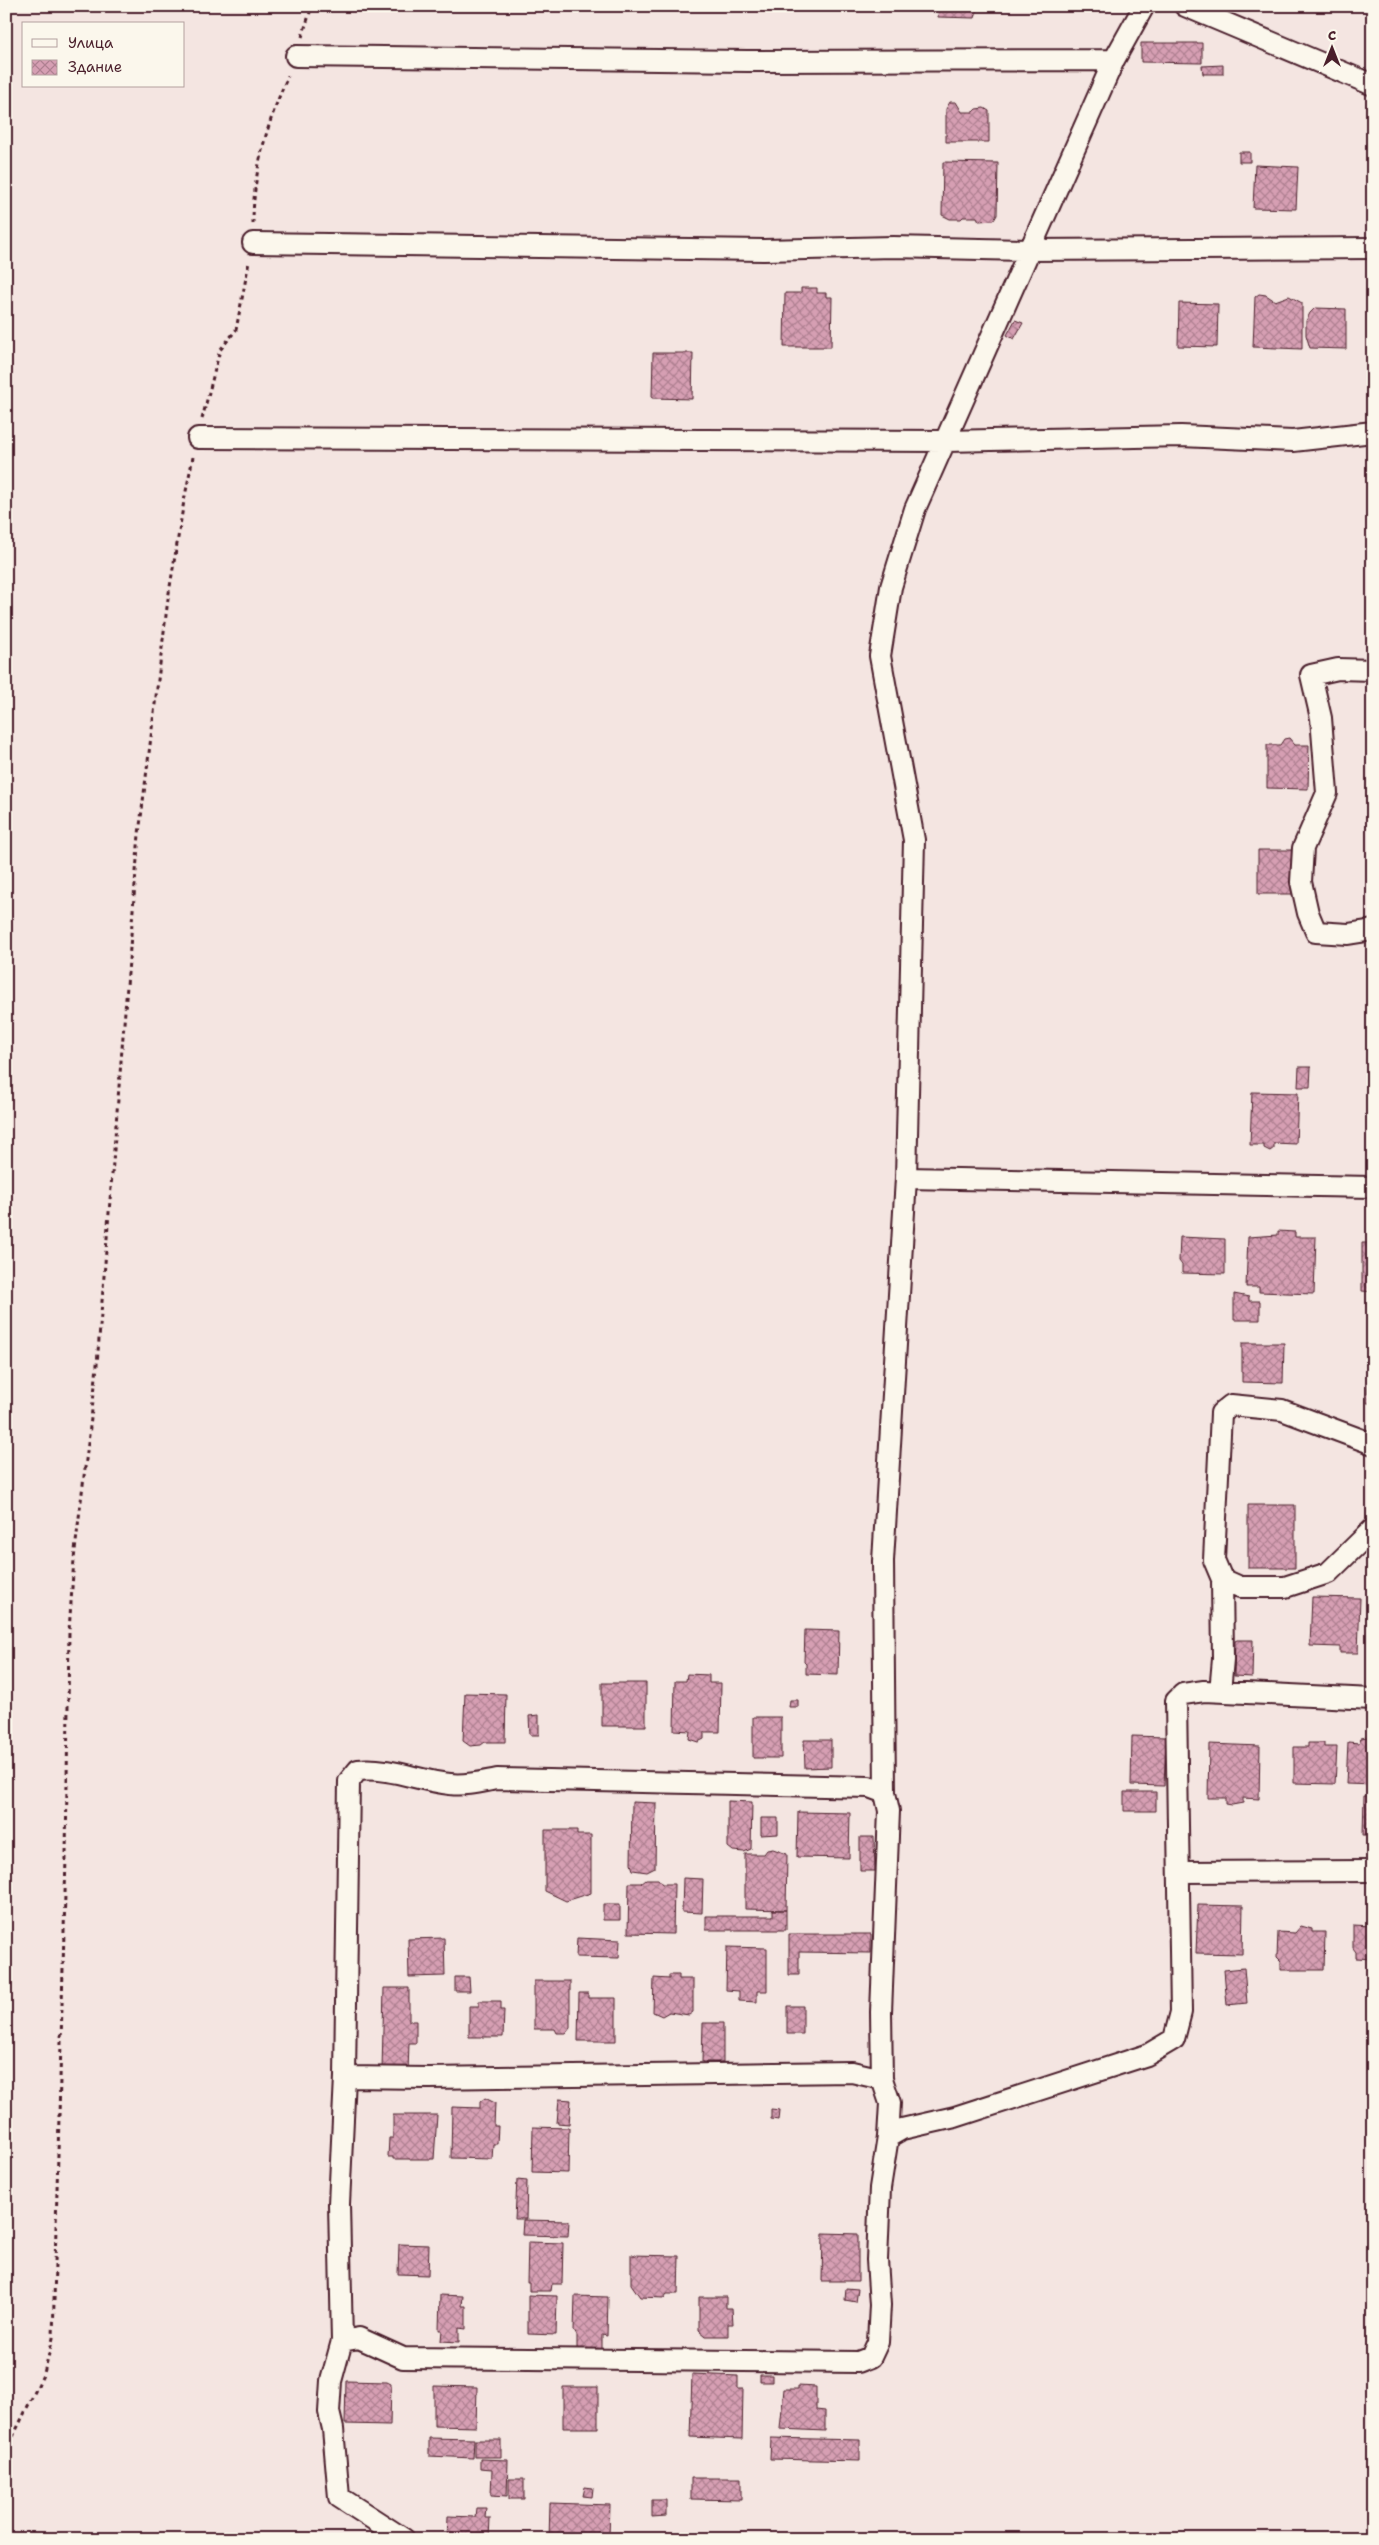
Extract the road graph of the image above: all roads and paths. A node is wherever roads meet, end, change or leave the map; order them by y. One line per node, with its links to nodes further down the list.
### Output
1 (312, 6): 4 (path)
2 (1144, 6): 5 (street)
3 (1184, 6): 6 (street)
4 (296, 56): 5 (street); 7 (path)
5 (1114, 60): 9 (street)
6 (1373, 85)
7 (253, 243): 9 (street); 11 (path)
8 (1373, 248): 9 (street)
9 (1029, 250): 12 (street)
10 (1373, 432): 12 (street)
11 (198, 438): 12 (street); 31 (path)
12 (947, 442): 15 (street)
13 (1373, 670): 14 (street)
14 (1373, 930)
15 (906, 1178): 16 (street); 22 (street)
16 (1373, 1187)
17 (1373, 1444): 19 (street)
18 (1373, 1529): 19 (street)
19 (1222, 1580): 20 (street)
20 (1220, 1692): 21 (street); 24 (street)
21 (1373, 1698)
22 (886, 1793): 25 (street); 26 (street)
23 (1373, 1871): 24 (street)
24 (1180, 1872): 28 (street)
25 (345, 2077): 26 (street); 30 (street)
26 (882, 2079): 27 (street)
27 (890, 2103): 28 (street); 29 (street)
28 (918, 2124): 29 (street)
29 (888, 2136): 30 (street)
30 (342, 2341): 32 (street)
31 (6, 2451)
32 (404, 2539)

